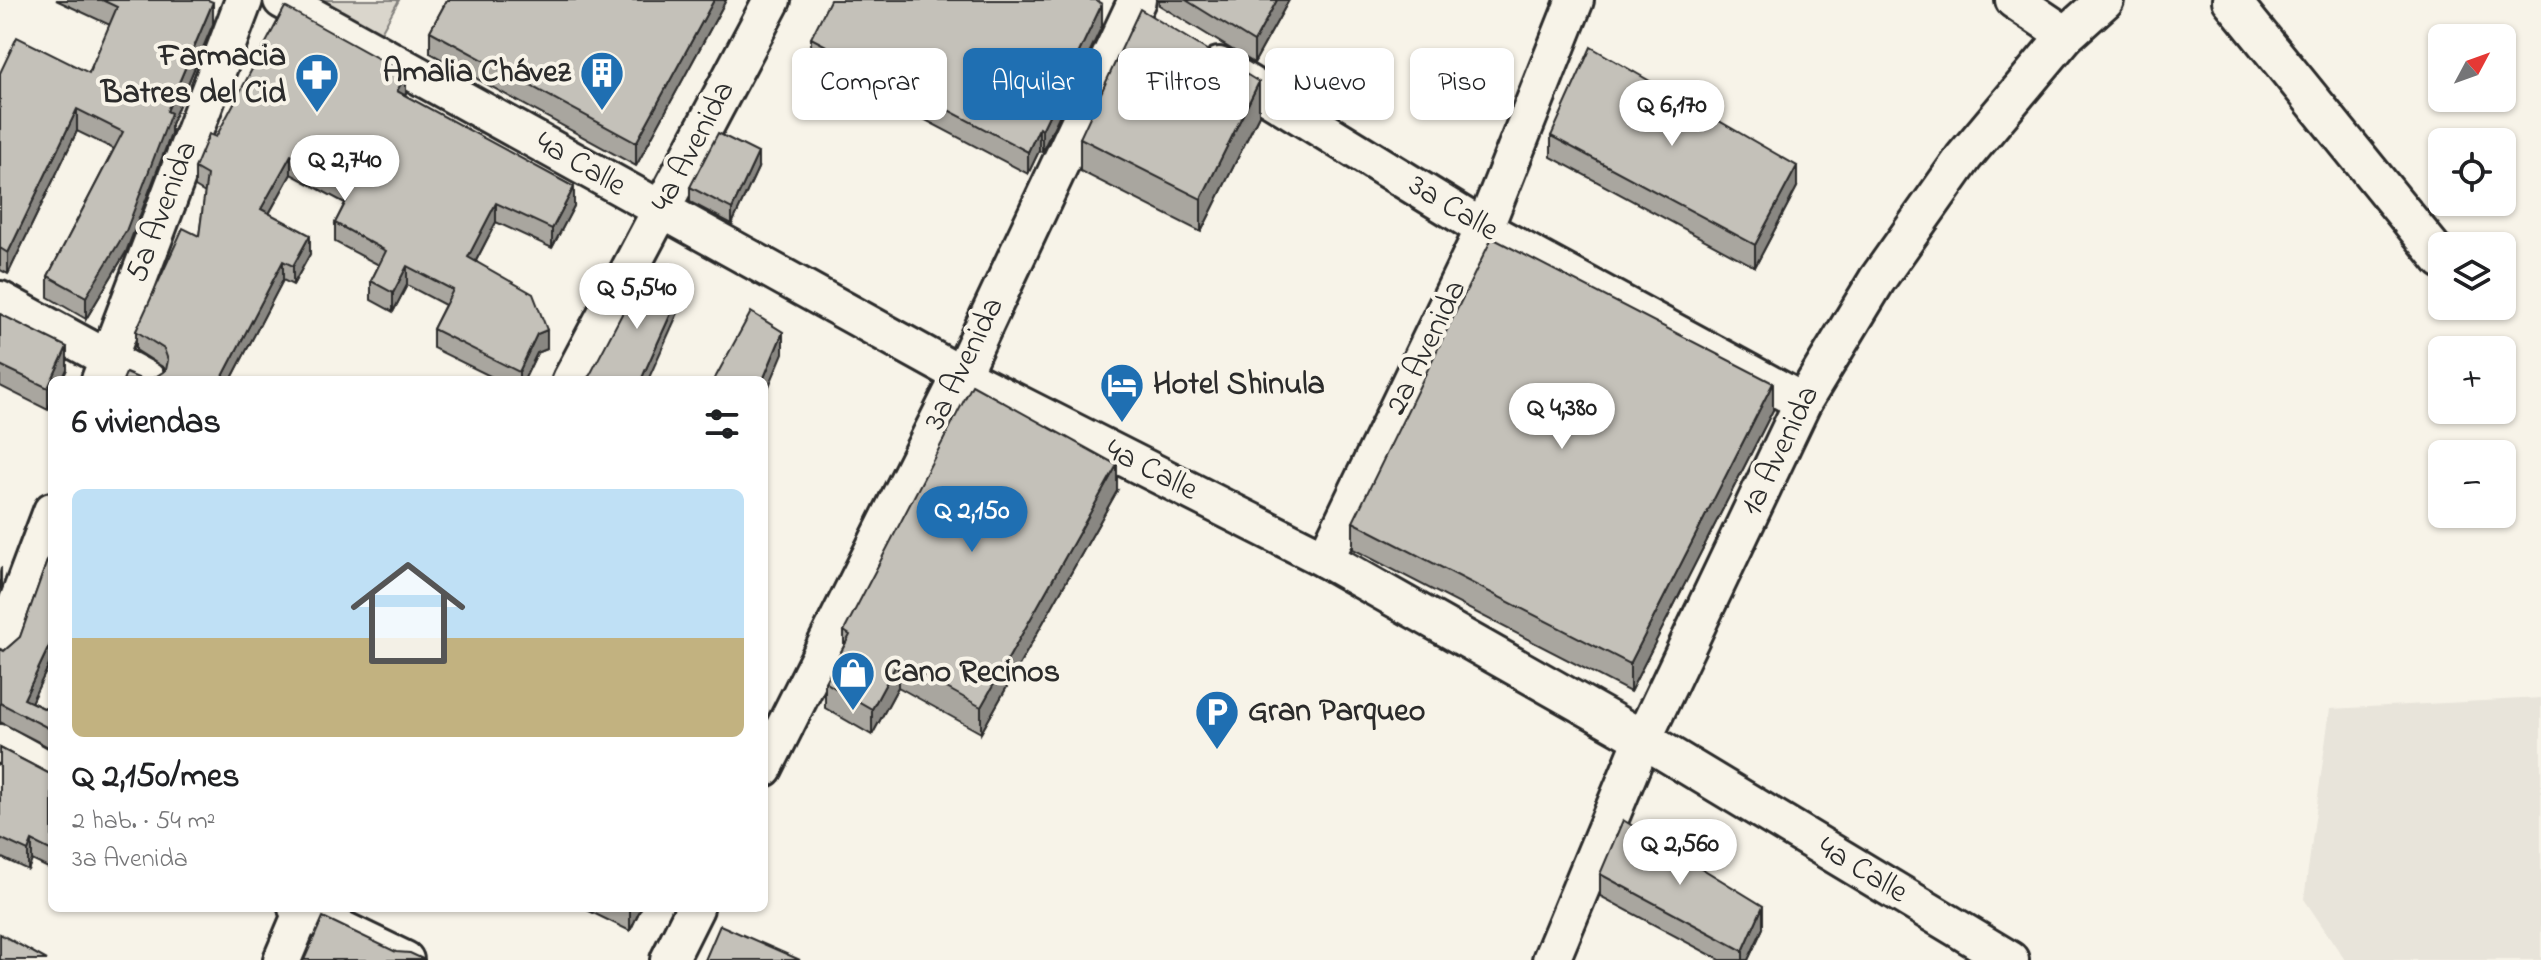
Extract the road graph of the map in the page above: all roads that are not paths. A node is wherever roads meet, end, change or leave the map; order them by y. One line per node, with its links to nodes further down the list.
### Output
1 (244, 0): 14 (street, 5a Avenida)
2 (282, 0): 10 (street, 4a Calle)
3 (772, 0): 10 (street, 4a Avenida)
4 (1575, 0): 11 (street, 2a Avenida)
5 (2014, 0): 9 (street)
6 (2105, 0): 9 (street, 1a Avenida)
7 (2231, 0): 12 (street)
8 (1145, 17): 11 (street, 3a Calle); 15 (street, 3a Avenida)
9 (2066, 35): 18 (street, 1a Avenida)
10 (660, 211): 15 (street, 4a Calle); 17 (street, 4a Avenida)
11 (1484, 229): 18 (street, 3a Calle); 20 (street, 2a Avenida)
12 (2428, 243)
13 (0, 300): 14 (street)
14 (104, 369): 16 (street)
15 (961, 375): 20 (street, 4a Calle); 24 (street, 3a Avenida)
16 (131, 376)
17 (573, 376)
18 (1803, 402): 22 (street, 1a Avenida)
19 (48, 522): 21 (street)
20 (1325, 559): 22 (street, 4a Calle)
21 (0, 649)
22 (1643, 739): 32 (street, 1a Avenida); 33 (street, 4a Calle)
23 (0, 743): 25 (street)
24 (768, 760)
25 (48, 770)
26 (300, 912): 29 (street)
27 (307, 912): 30 (street)
28 (693, 912): 31 (street)
29 (282, 960)
30 (405, 960)
31 (669, 960)
32 (1551, 960)
33 (2010, 960)

